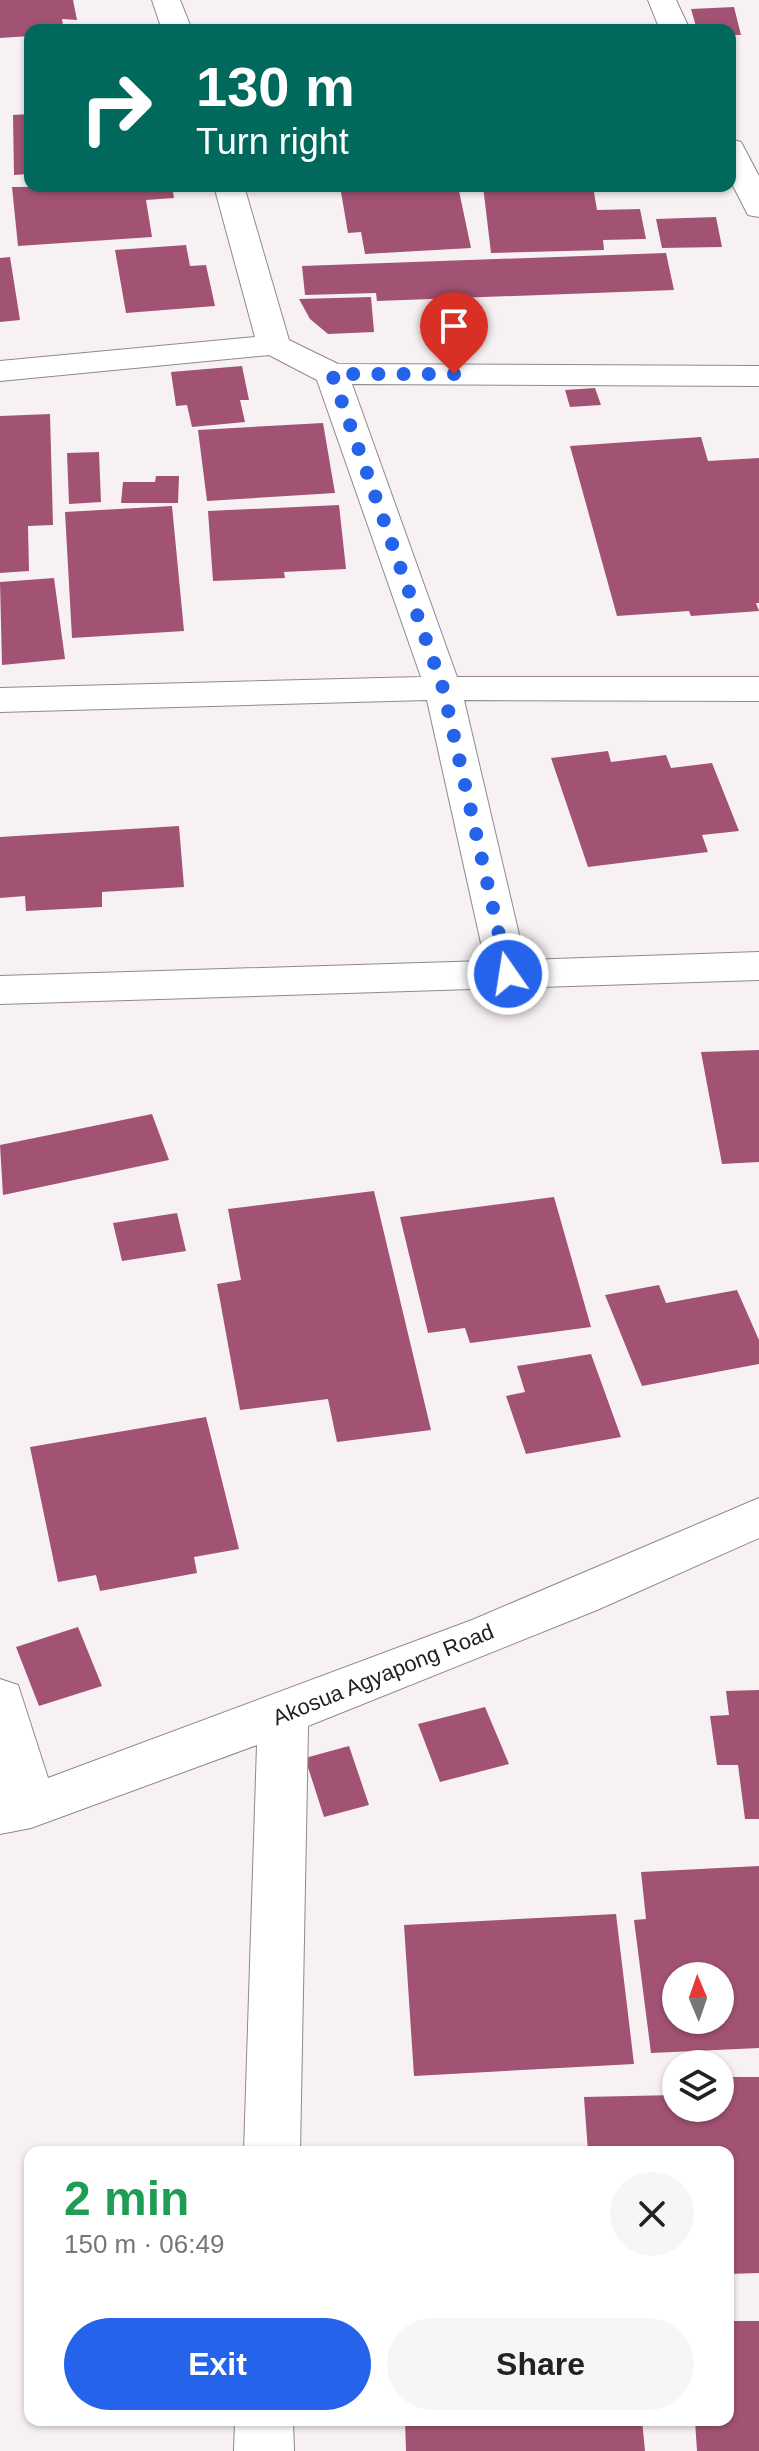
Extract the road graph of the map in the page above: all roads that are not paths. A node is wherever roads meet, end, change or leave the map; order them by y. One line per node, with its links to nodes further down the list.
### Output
1 (166, 0): 3 (street)
2 (662, 0): 4 (street)
3 (175, 24)
4 (672, 24)
5 (736, 160): 7 (street)
6 (231, 192): 8 (street)
7 (759, 208)
8 (274, 345): 9 (street); 10 (street)
9 (0, 371)
10 (332, 374): 11 (street); 12 (street)
11 (759, 376)
12 (443, 688): 13 (street); 14 (street); 16 (street)
13 (759, 689)
14 (0, 700)
15 (759, 966): 16 (street)
16 (508, 974): 17 (street)
17 (0, 990)
18 (759, 1517): 20 (street, Akosua Agyapong Road)
19 (0, 1700): 21 (street)
20 (283, 1714): 21 (street, Akosua Agyapong Road); 22 (street)
21 (16, 1809)
22 (272, 2146)
23 (264, 2426): 24 (street)
24 (264, 2451)

